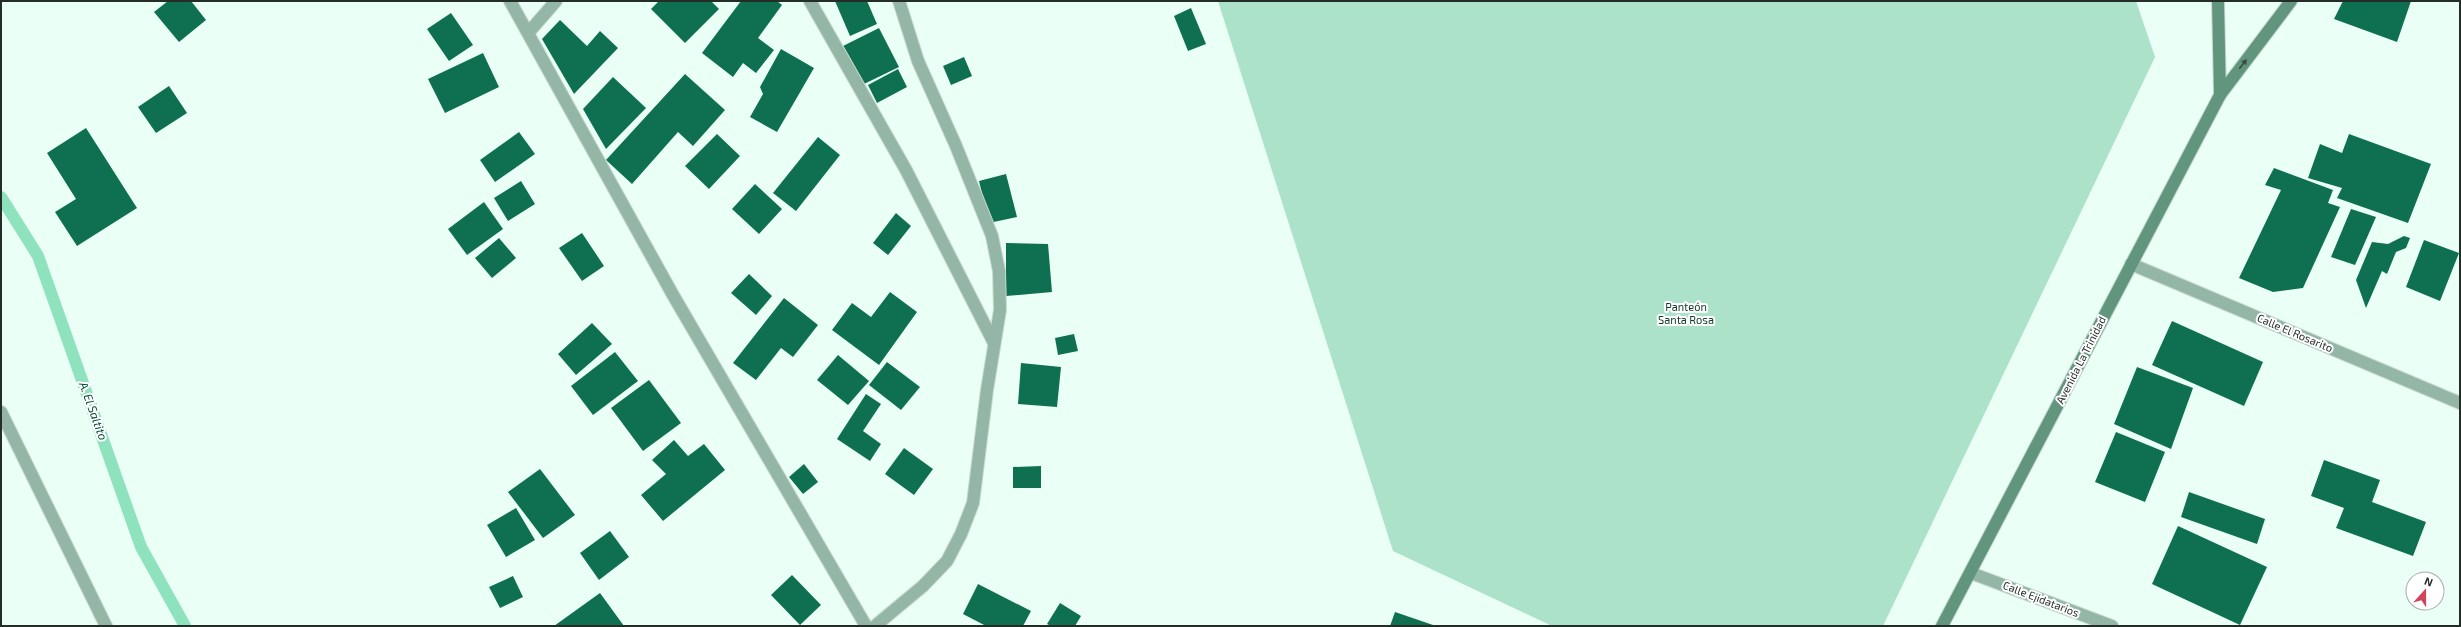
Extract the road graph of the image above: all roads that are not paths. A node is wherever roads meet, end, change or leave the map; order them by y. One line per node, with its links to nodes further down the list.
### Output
1 (510, 1): 7 (street)
2 (556, 1): 7 (street)
3 (810, 1): 10 (street)
4 (899, 1): 10 (street)
5 (2218, 1): 8 (street, Avenida La Trinidad)
6 (2291, 1): 8 (street, Avenida La Trinidad, one-way to 6)
7 (529, 32): 15 (street)
8 (2220, 95): 9 (street, Avenida La Trinidad)
9 (2130, 264): 11 (street, Calle El Rosarito); 13 (street, Avenida La Trinidad)
10 (994, 343): 16 (street)
11 (2460, 403)
12 (1, 412): 14 (street)
13 (1971, 573): 17 (street, Avenida La Trinidad); 18 (street, Calle Ejidatarios)
14 (106, 626)
15 (866, 626)
16 (875, 626)
17 (1942, 626)
18 (2112, 626)

